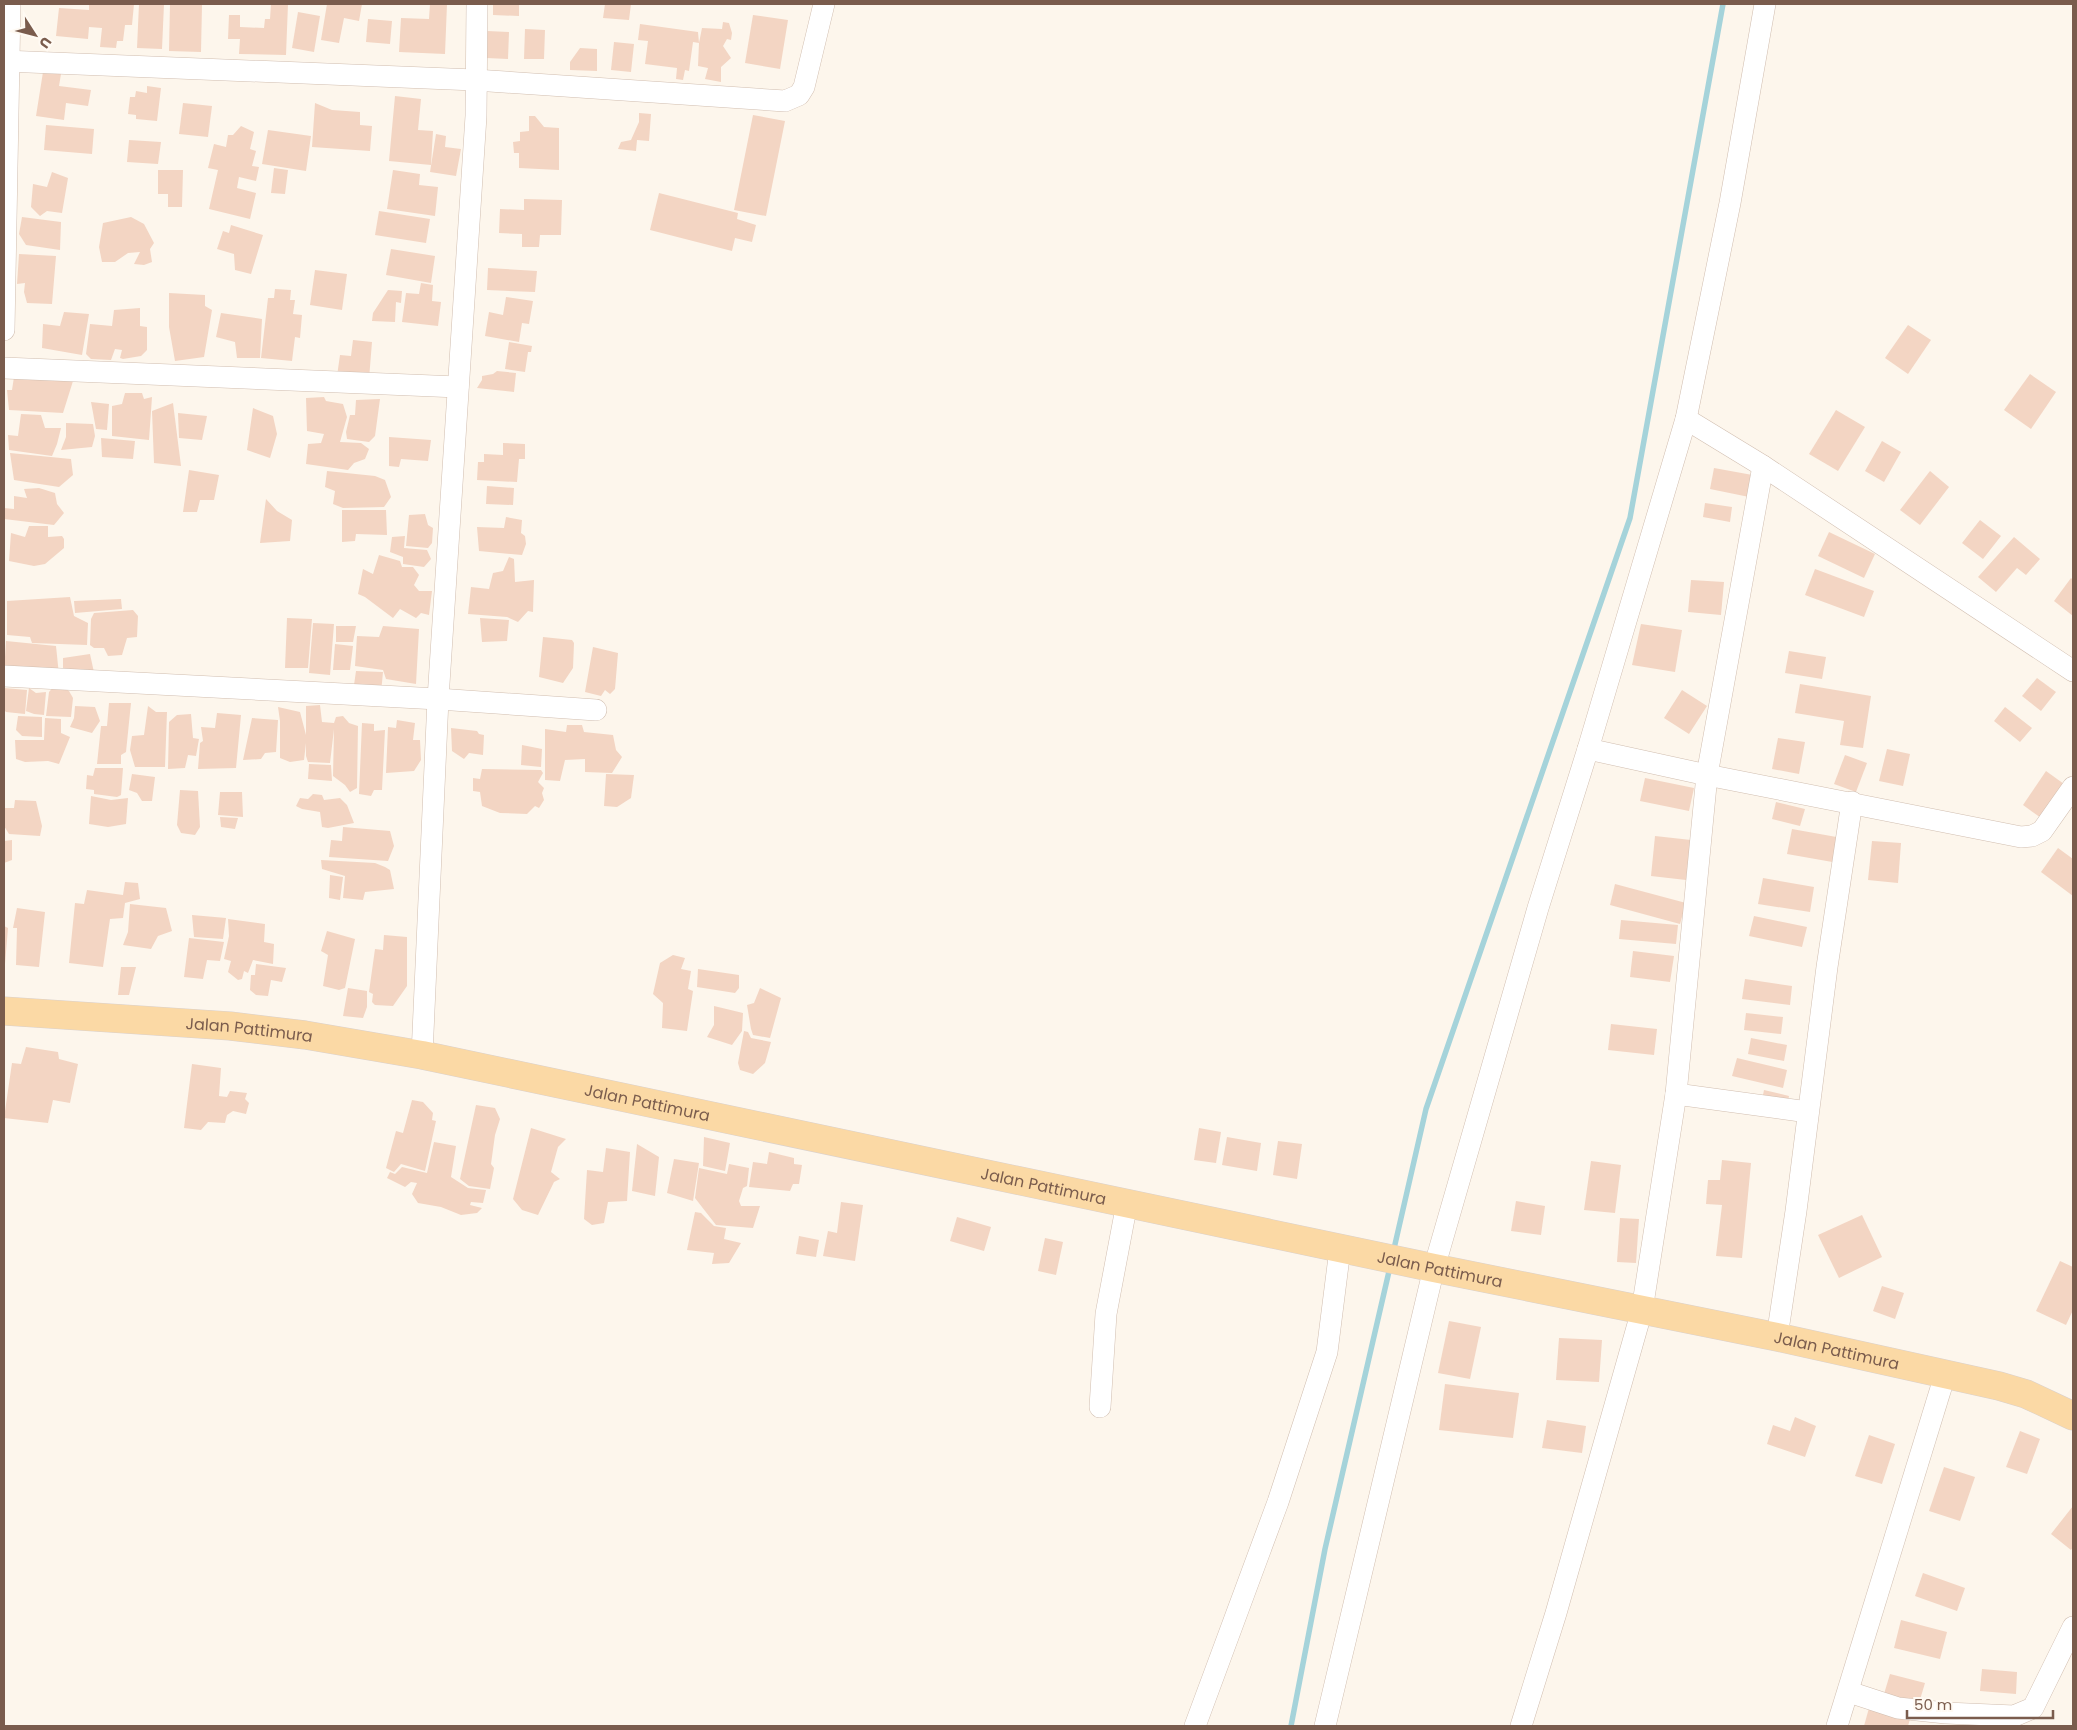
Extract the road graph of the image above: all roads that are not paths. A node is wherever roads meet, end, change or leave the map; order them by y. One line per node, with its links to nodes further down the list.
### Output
1 (10, 4): 5 (street)
2 (477, 4): 6 (street)
3 (824, 4): 6 (street)
4 (1764, 4): 10 (street)
5 (6, 61): 6 (street); 7 (street)
6 (475, 80): 9 (street)
7 (4, 330)
8 (4, 368): 9 (street)
9 (458, 388): 14 (street)
10 (1686, 419): 11 (street); 16 (street)
11 (1763, 466): 12 (street); 17 (street)
12 (2073, 671)
13 (4, 676): 14 (street)
14 (438, 699): 15 (street); 21 (street)
15 (596, 710)
16 (1588, 749): 17 (street); 26 (street)
17 (1707, 775): 19 (street); 22 (street)
18 (2073, 787): 19 (street)
19 (1852, 802): 23 (street)
20 (4, 1011): 21 (main road, Jalan Pattimura)
21 (422, 1055): 24 (main road, Jalan Pattimura)
22 (1676, 1094): 23 (street); 27 (street)
23 (1808, 1112): 28 (street)
24 (1127, 1202): 25 (main road, Jalan Pattimura); 30 (street)
25 (1340, 1249): 26 (main road, Jalan Pattimura); 34 (street)
26 (1434, 1268): 27 (main road, Jalan Pattimura); 35 (street)
27 (1642, 1310): 28 (main road, Jalan Pattimura); 36 (street)
28 (1777, 1337): 29 (main road, Jalan Pattimura)
29 (1945, 1375): 31 (main road, Jalan Pattimura); 33 (street)
30 (1100, 1407)
31 (2073, 1416)
32 (2073, 1627): 33 (street)
33 (1849, 1692): 37 (street)
34 (1196, 1726)
35 (1325, 1726)
36 (1520, 1726)
37 (1837, 1726)

